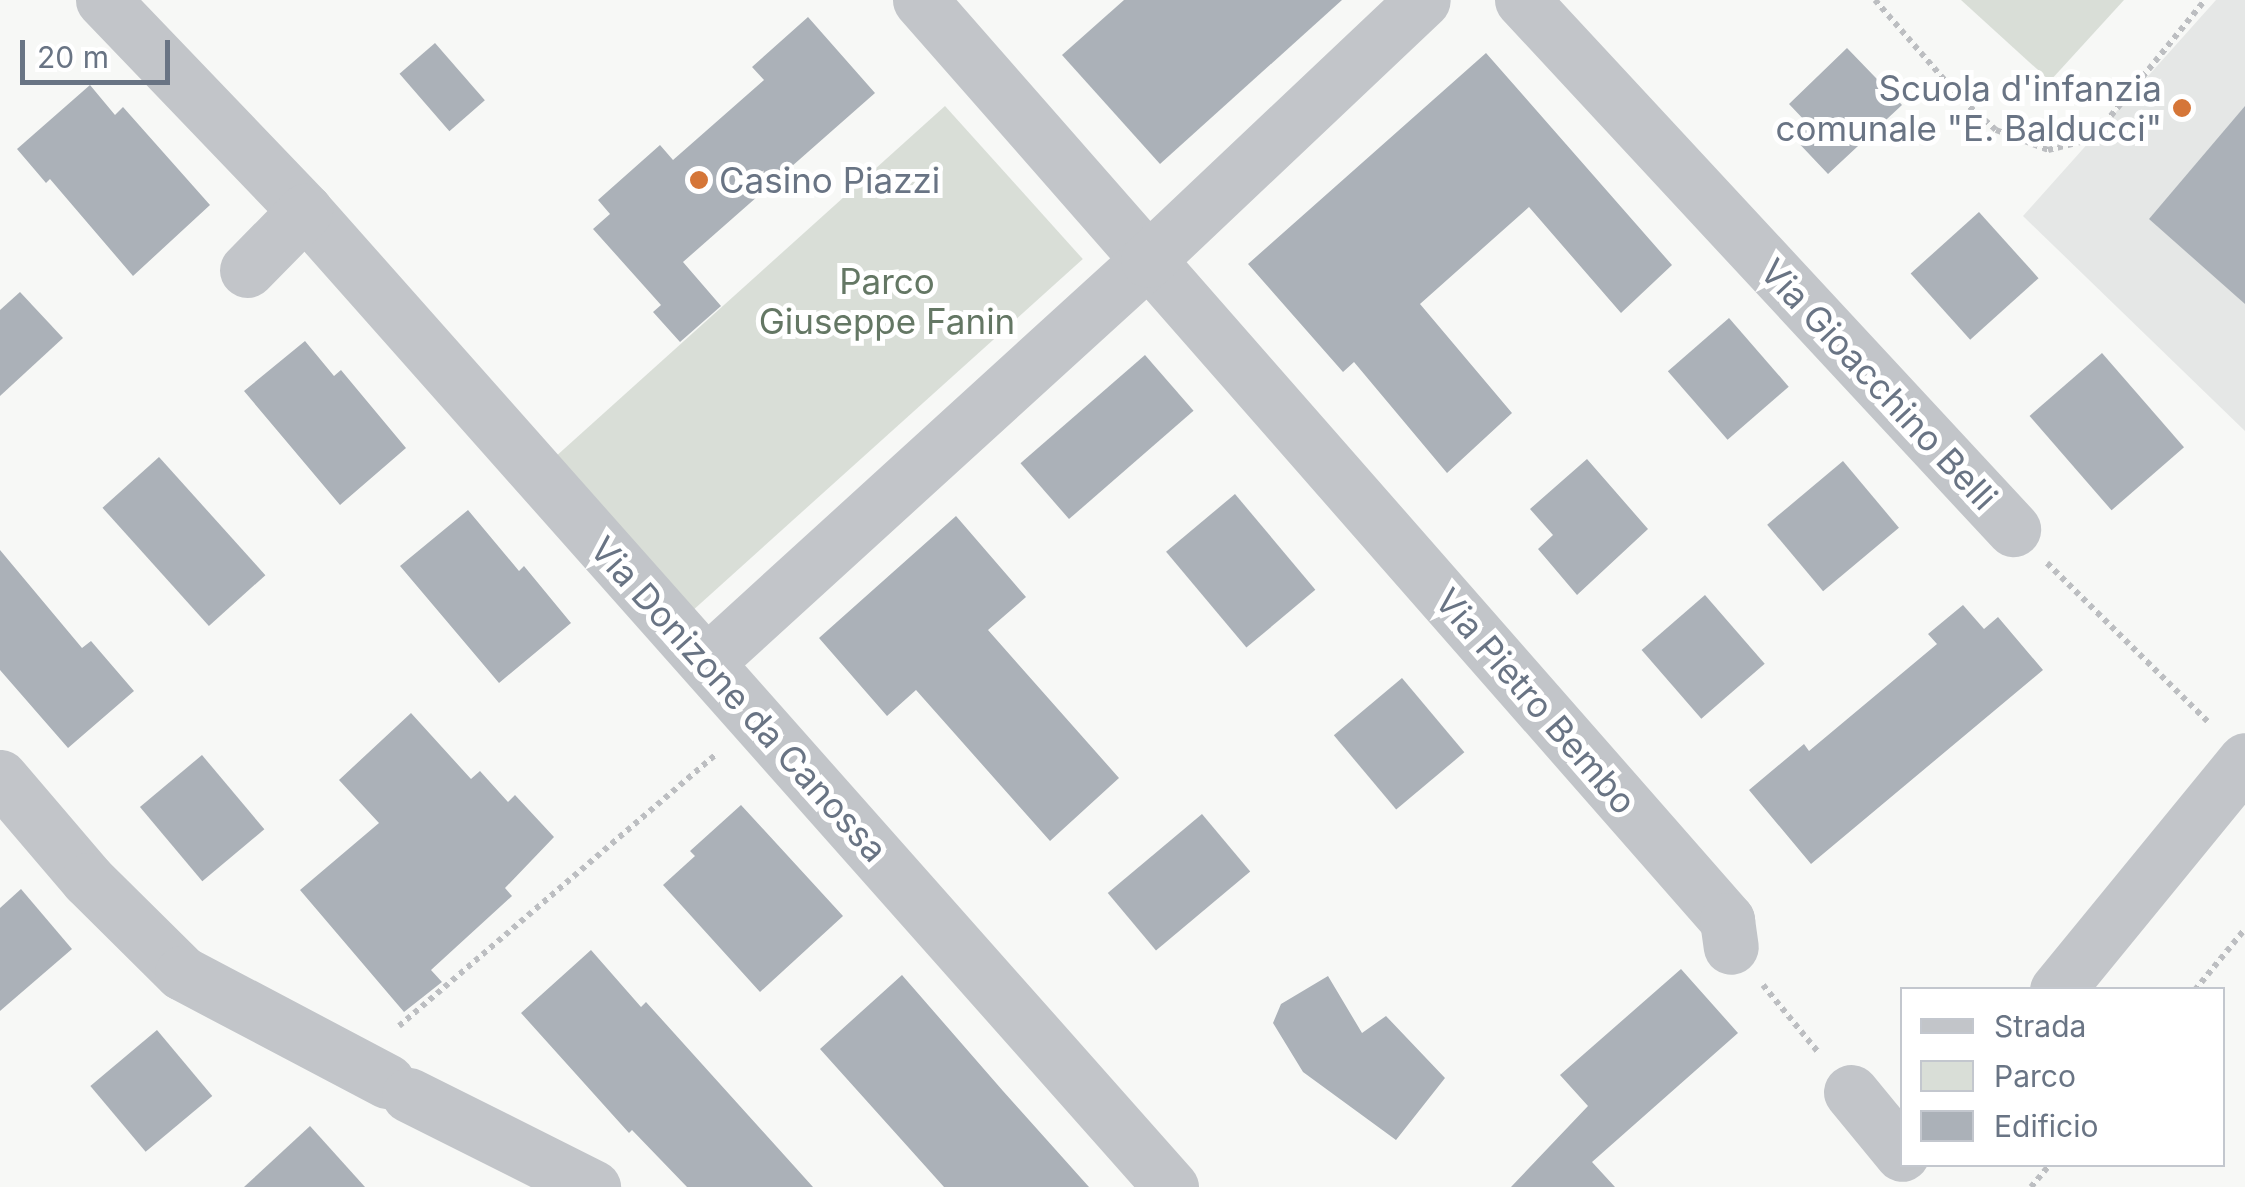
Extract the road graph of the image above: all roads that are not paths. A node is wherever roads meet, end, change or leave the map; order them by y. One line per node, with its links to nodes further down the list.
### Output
1 (103, 0): 5 (street, Via Donizone da Canossa)
2 (920, 0): 6 (street, Via Pietro Bembo)
3 (1422, 0): 6 (street)
4 (1522, 0): 8 (street, Via Gioacchino Belli)
5 (305, 211): 7 (street); 9 (street, Via Donizone da Canossa)
6 (1148, 260): 9 (street); 12 (street, Via Pietro Bembo)
7 (247, 270)
8 (2013, 529)
9 (707, 662): 18 (street, Via Donizone da Canossa)
10 (2231, 746): 13 (street)
11 (0, 777): 17 (street)
12 (1732, 947)
13 (2059, 987)
14 (1851, 1092): 15 (street)
15 (1900, 1152)
16 (1910, 1167): 19 (street)
17 (593, 1187)
18 (1172, 1187)
19 (1894, 1187)

